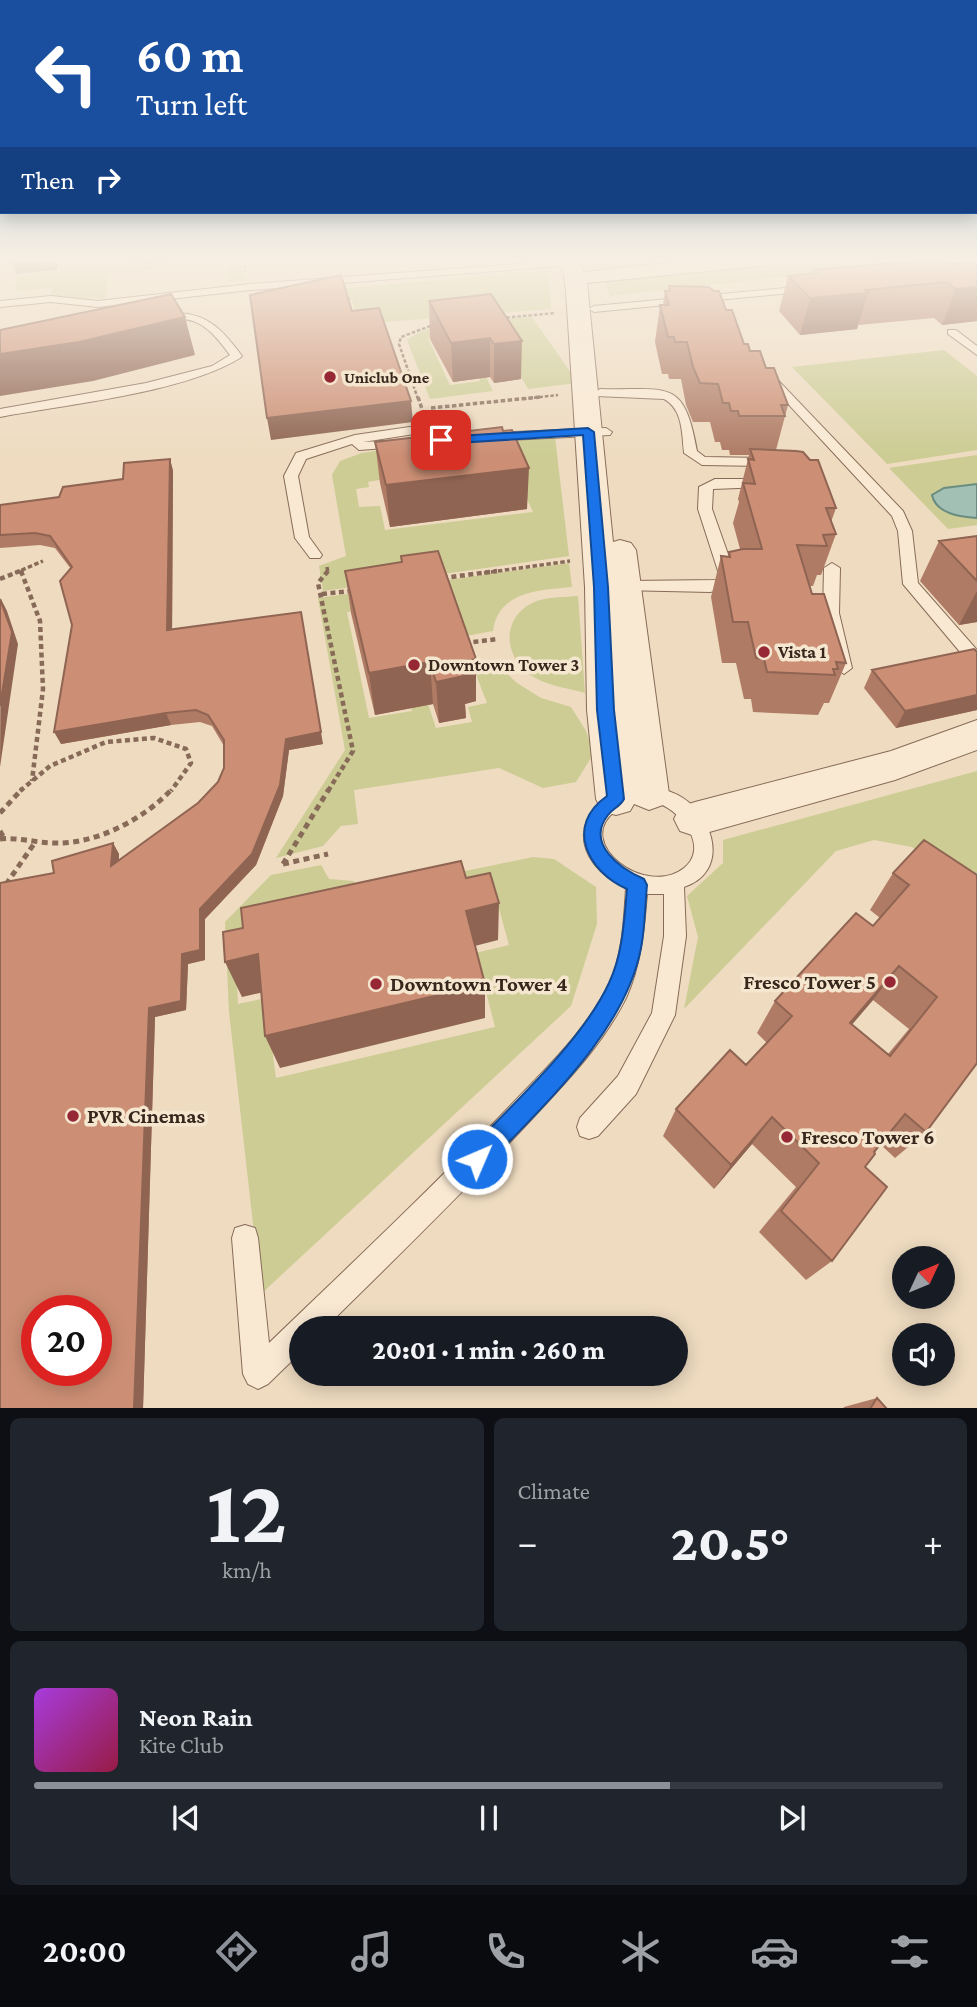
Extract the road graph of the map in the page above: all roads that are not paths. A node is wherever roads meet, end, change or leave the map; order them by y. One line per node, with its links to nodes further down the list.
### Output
1 (211, 325): 7 (lane)
2 (587, 325): 6 (street)
3 (952, 332): 4 (lane)
4 (977, 352)
5 (757, 364): 16 (lane)
6 (591, 393): 8 (street); 11 (lane)
7 (0, 413)
8 (597, 432): 9 (lane); 15 (street); 15 (street)
9 (481, 438)
10 (355, 439): 10 (lane); 13 (lane)
11 (779, 462)
12 (785, 484): 15 (lane)
13 (321, 557)
14 (832, 568): 17 (lane)
15 (618, 591): 20 (street); 21 (street)
16 (977, 662)
17 (844, 668)
18 (977, 735): 22 (street)
19 (977, 753): 22 (street)
20 (649, 794): 21 (lane); 22 (lane)
21 (616, 799): 24 (lane)
22 (699, 826): 23 (lane)
23 (674, 884): 24 (lane); 25 (lane)
24 (637, 885): 27 (lane)
25 (589, 1127)
26 (245, 1238): 28 (lane)
27 (317, 1316)
28 (289, 1344)

